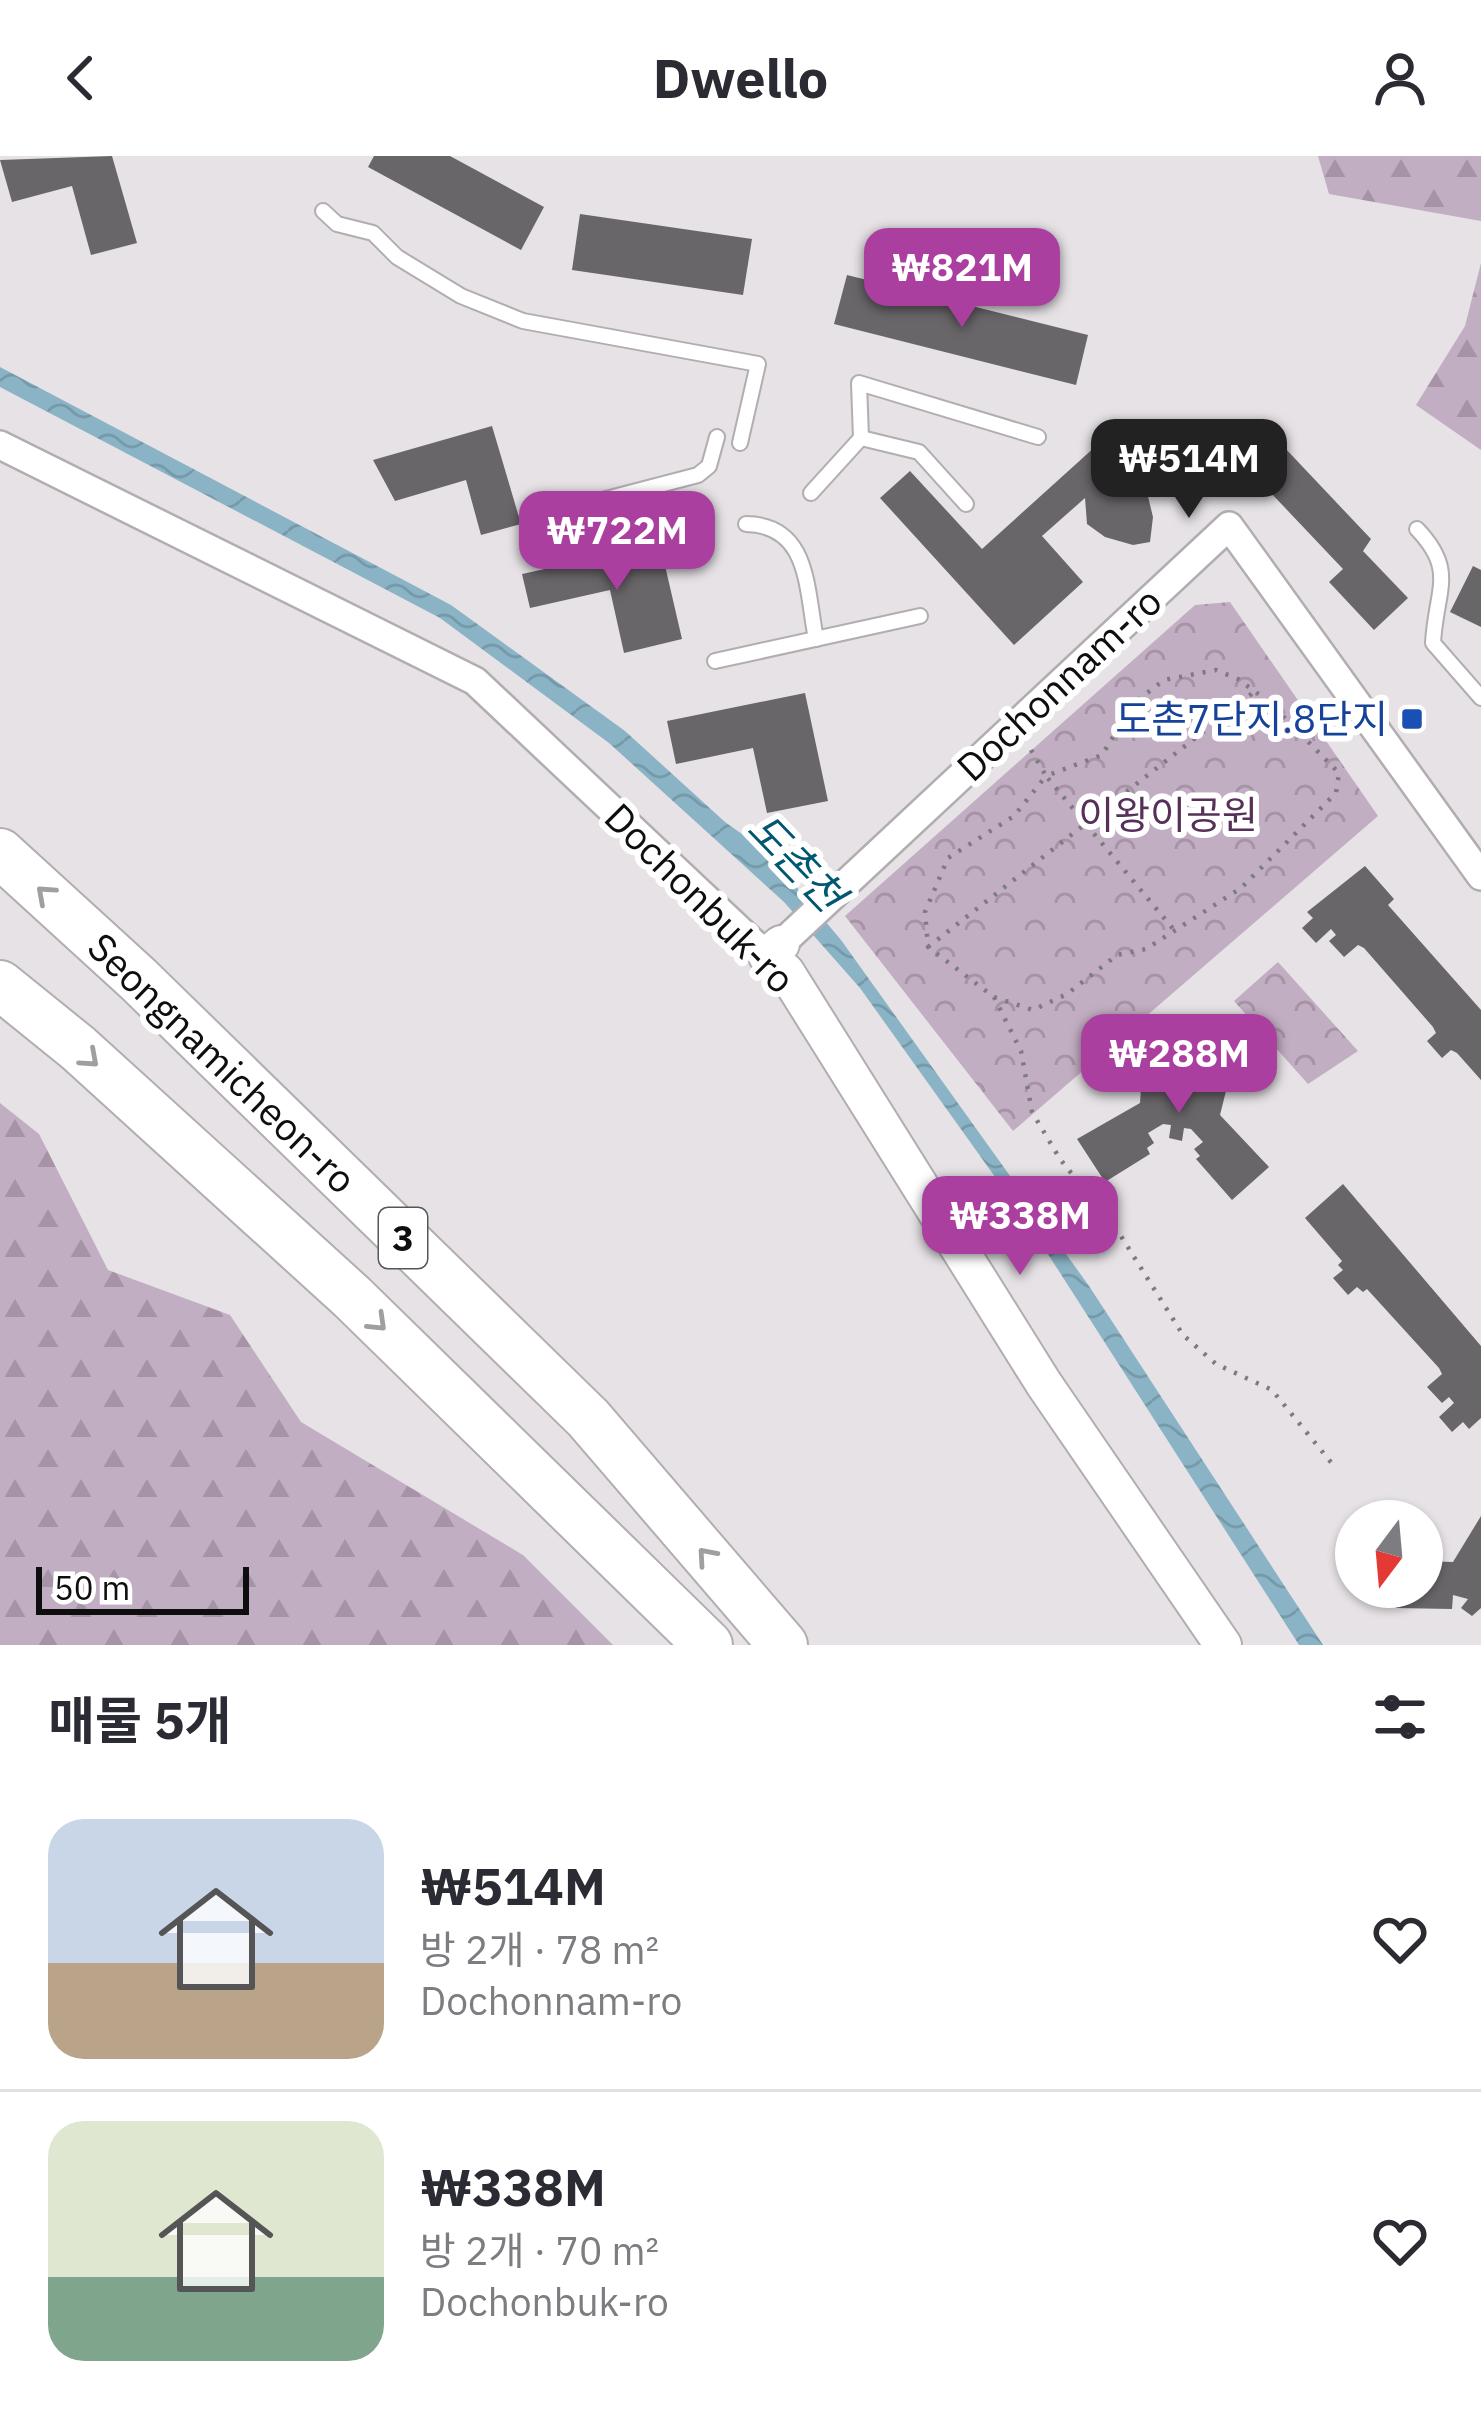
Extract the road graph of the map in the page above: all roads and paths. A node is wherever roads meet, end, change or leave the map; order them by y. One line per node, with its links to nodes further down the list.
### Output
1 (323, 211): 5 (lane)
2 (717, 437): 9 (lane)
3 (1038, 437): 4 (lane)
4 (861, 438): 7 (lane); 8 (lane)
5 (740, 443)
6 (0, 445): 24 (street, Dochonbuk-ro)
7 (812, 493)
8 (966, 504)
9 (564, 510)
10 (746, 524): 13 (lane)
11 (1417, 529): 16 (lane)
12 (920, 616): 13 (lane)
13 (816, 639): 14 (lane)
14 (715, 662)
15 (1255, 691): 18 (path); 19 (path); 22 (path)
16 (1481, 698)
17 (1018, 723): 18 (path); 21 (street, Dochonnam-ro); 24 (street, Dochonnam-ro)
18 (1046, 776): 19 (path); 23 (path)
19 (1084, 825): 22 (path); 23 (path)
20 (0, 853): 29 (highway, Seongnamicheon-ro / 3, one-way to 20)
21 (1481, 876)
22 (1174, 930): 26 (path)
23 (928, 947): 26 (path)
24 (774, 950): 30 (street, Dochonbuk-ro)
25 (0, 985): 28 (highway, Seongnamicheon-ro / 3, one-way to 28)
26 (994, 998): 27 (path)
27 (1334, 1466)
28 (708, 1645)
29 (783, 1645)
30 (1223, 1645)

